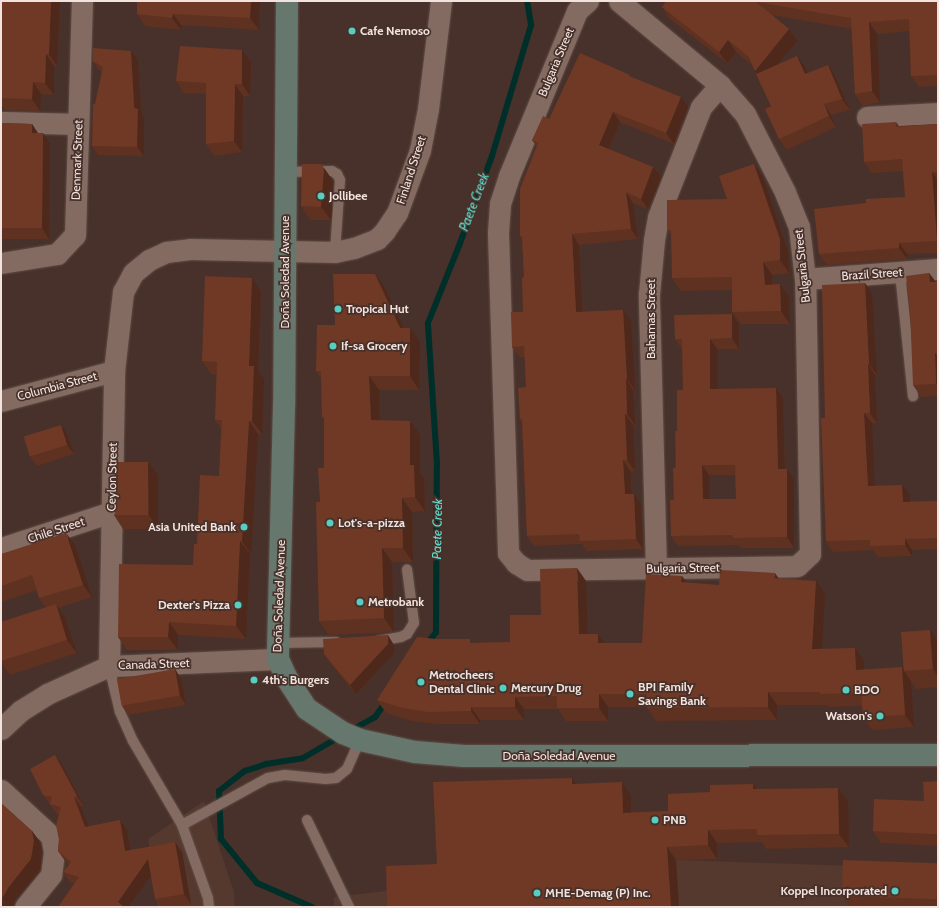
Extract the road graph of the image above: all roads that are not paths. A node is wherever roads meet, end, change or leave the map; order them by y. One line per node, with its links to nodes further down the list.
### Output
1 (82, 1): 10 (street, Denmark Street)
2 (287, 1): 11 (main road, Doña Soledad Avenue)
3 (441, 1): 13 (street, Finland Street)
4 (588, 1): 24 (street, Bulgaria Street)
5 (619, 1): 6 (street, Bulgaria Street)
6 (720, 84): 17 (street, Bulgaria Street); 24 (street, Bahamas Street)
7 (938, 113): 8 (street)
8 (867, 117)
9 (1, 122): 10 (street)
10 (78, 124): 14 (street, Denmark Street)
11 (286, 172): 12 (main road, Doña Soledad Avenue); 13 (lane)
12 (285, 252): 13 (street, Finland Street); 18 (street, Ceylon Street); 27 (main road, Doña Soledad Avenue)
13 (335, 252)
14 (1, 263)
15 (938, 270): 16 (street, Brazil Street)
16 (900, 273): 17 (street, Brazil Street); 19 (lane)
17 (805, 279): 24 (street, Bulgaria Street)
18 (114, 371): 20 (street, Columbia Street); 21 (street, Ceylon Street)
19 (913, 396)
20 (1, 402)
21 (111, 512): 22 (street, Chile Street); 28 (street, Ceylon Street)
22 (1, 548)
23 (407, 569): 26 (lane)
24 (656, 569)
25 (349, 641): 27 (lane)
26 (365, 641)
27 (278, 651): 28 (street, Canada Street); 30 (main road, Doña Soledad Avenue)
28 (109, 666): 29 (street, Canada Street); 34 (lane, Ceylon Street)
29 (1, 729)
30 (358, 739): 31 (main road, Doña Soledad Avenue); 34 (lane)
31 (938, 755)
32 (1, 790): 36 (street)
33 (307, 820): 38 (lane)
34 (182, 825): 35 (lane, Ceylon Street)
35 (209, 902): 37 (lane)
36 (25, 907)
37 (201, 907)
38 (350, 907)

